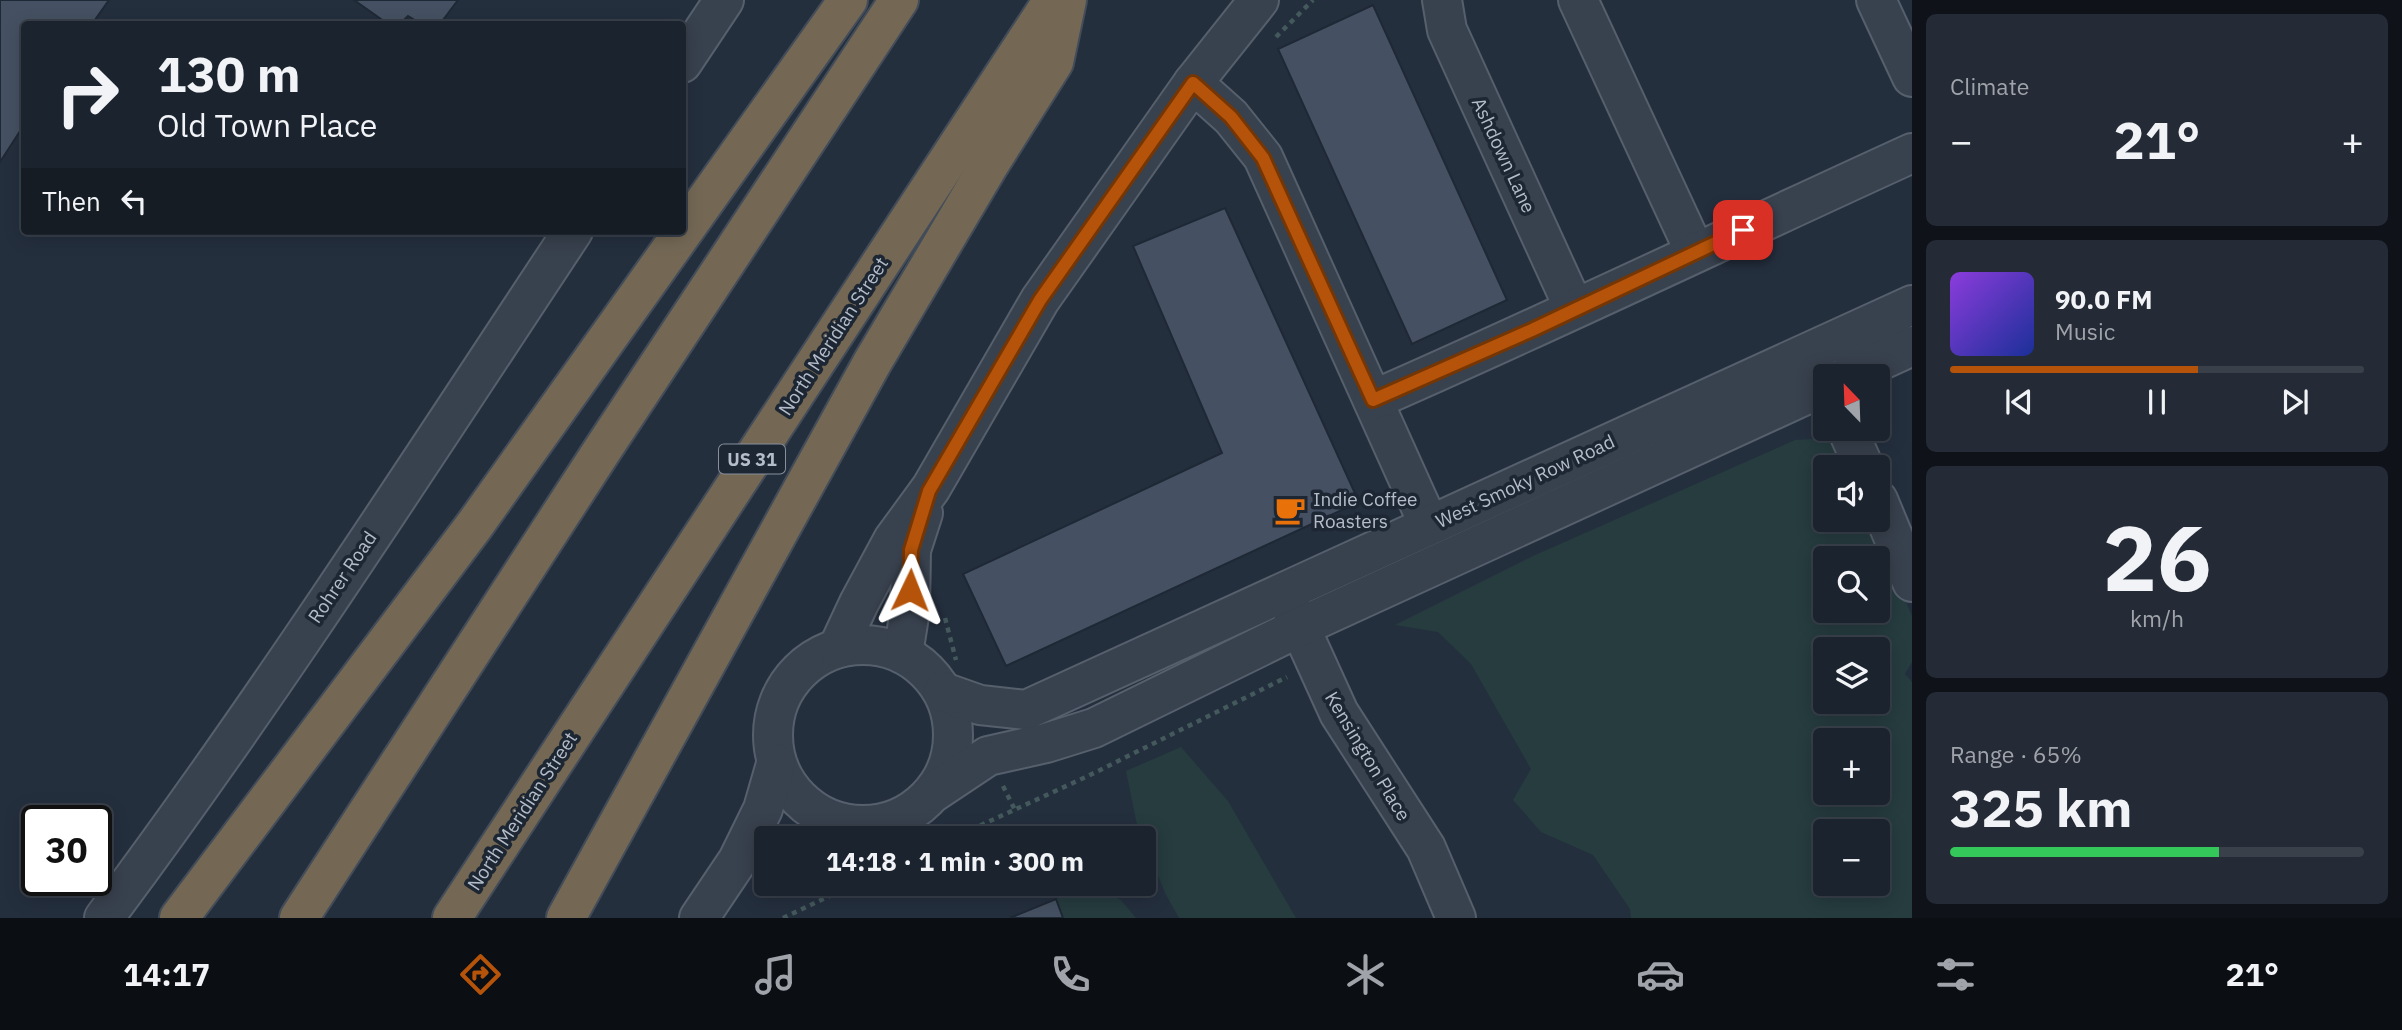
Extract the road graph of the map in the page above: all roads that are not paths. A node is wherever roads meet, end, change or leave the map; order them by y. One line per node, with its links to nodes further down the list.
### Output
1 (724, 0): 10 (street)
2 (848, 0): 14 (highway)
3 (900, 0): 40 (highway)
4 (1053, 0): 41 (highway, North Meridian Street / US 31)
5 (1067, 0): 42 (highway)
6 (1259, 0): 12 (street)
7 (1442, 0): 19 (street, Ashdown Lane)
8 (1578, 0): 17 (street)
9 (1876, 0): 11 (street)
10 (686, 58)
11 (1912, 77)
12 (1193, 83): 23 (street); 24 (street)
13 (1912, 153): 17 (street)
14 (686, 228)
15 (570, 235): 38 (street, Rohrer Road)
16 (681, 235): 39 (highway)
17 (1695, 252): 19 (street)
18 (1912, 305): 25 (street, West Smoky Row Road)
19 (1574, 308): 23 (street)
20 (1912, 346): 21 (street)
21 (1873, 364)
22 (1813, 392): 29 (street, West Smoky Row Road)
23 (1373, 400): 25 (street)
24 (929, 491): 30 (street); 31 (street)
25 (1429, 526): 28 (street, West Smoky Row Road)
26 (1890, 529): 27 (street)
27 (1912, 582)
28 (1284, 591): 29 (street, Kensington Place); 32 (street, West Smoky Row Road)
29 (1300, 627): 34 (street, West Smoky Row Road); 44 (street, Kensington Place)
30 (838, 648): 31 (street); 33 (street)
31 (903, 654): 32 (street)
32 (953, 681): 34 (street)
33 (776, 764): 35 (street); 43 (street)
34 (934, 792): 35 (street)
35 (837, 823): 36 (street)
36 (830, 826)
37 (754, 872): 43 (street)
38 (104, 918)
39 (179, 918)
40 (299, 918)
41 (452, 918)
42 (566, 918)
43 (700, 918)
44 (1457, 918)

